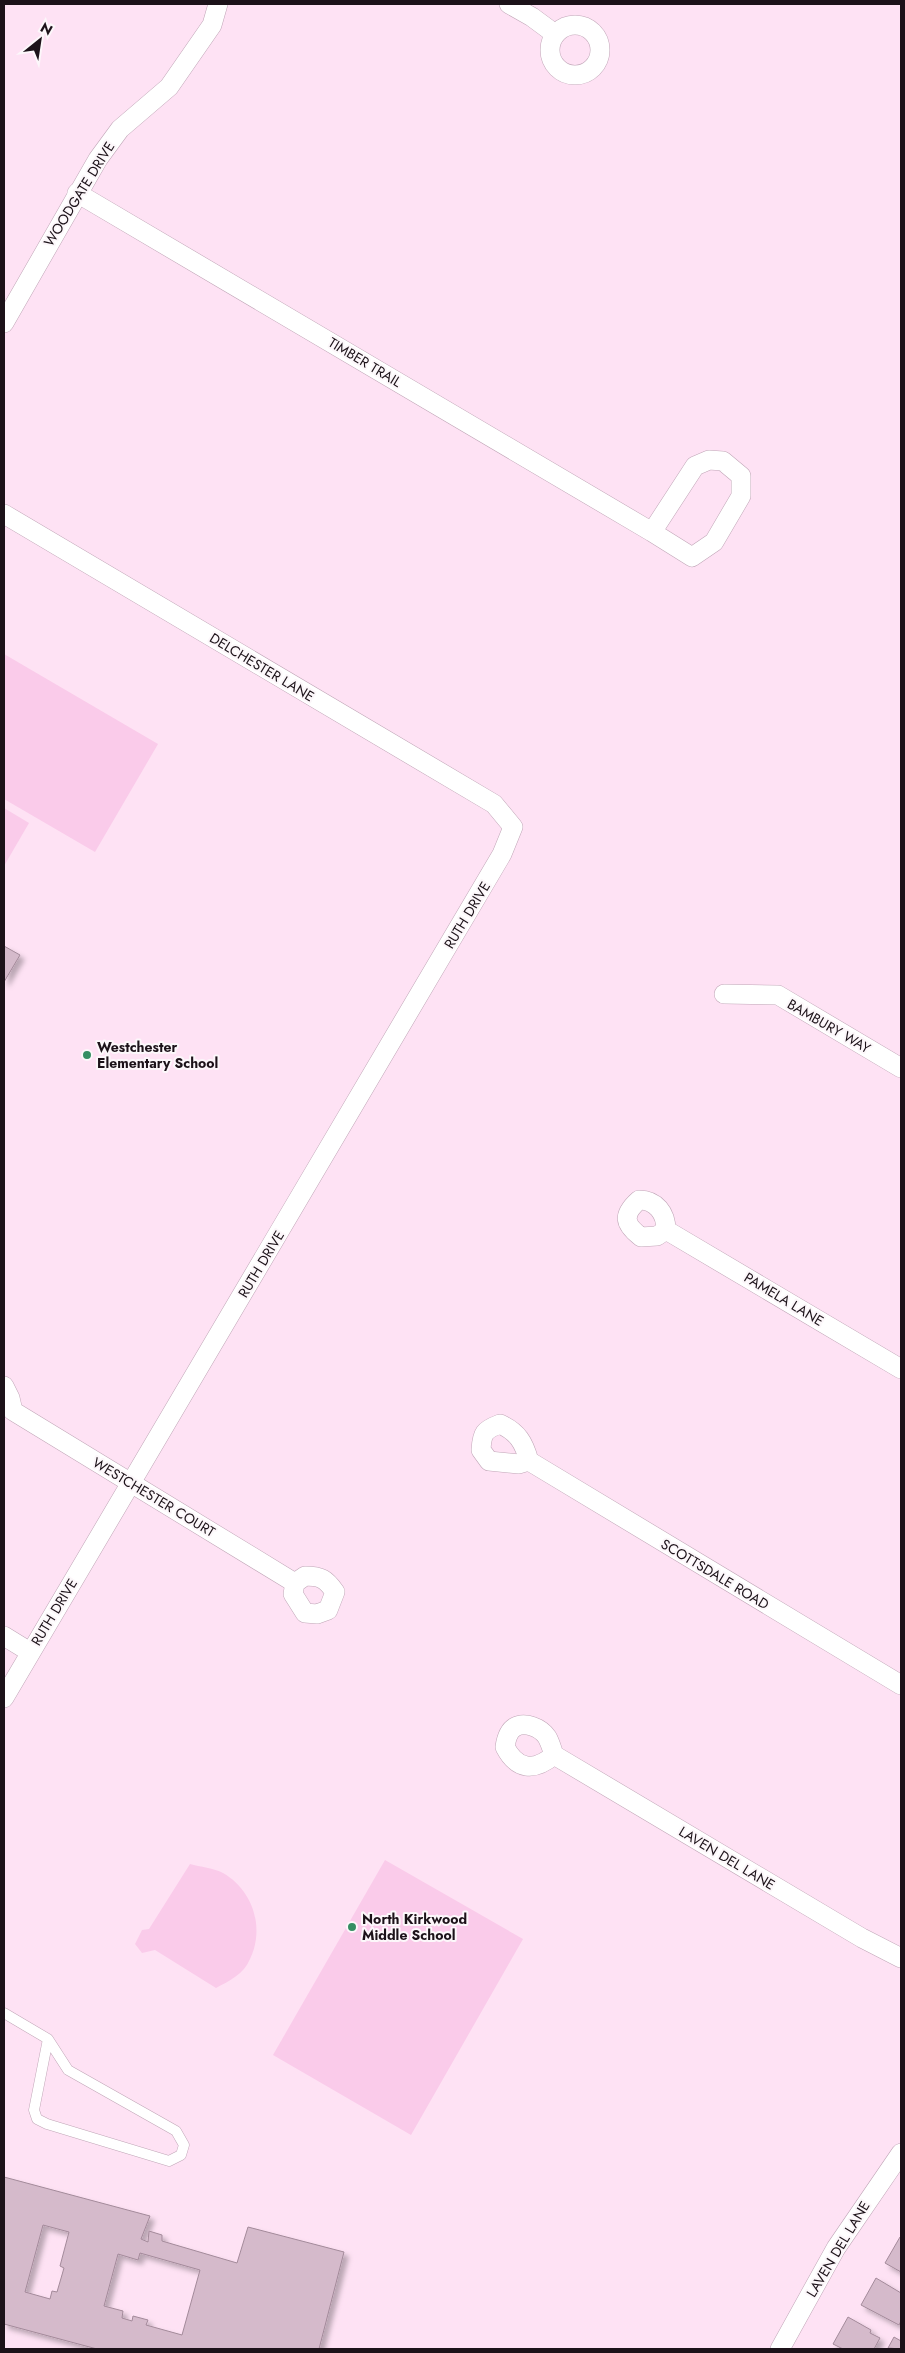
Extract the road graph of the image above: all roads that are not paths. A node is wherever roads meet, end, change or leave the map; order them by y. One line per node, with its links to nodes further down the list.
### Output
1 (218, 4): 4 (street, WOODGATE DRIVE)
2 (509, 4): 3 (street)
3 (555, 34)
4 (77, 193): 5 (street, WOODGATE DRIVE); 7 (street, TIMBER TRAIL)
5 (4, 323)
6 (4, 514): 8 (street, DELCHESTER LANE)
7 (652, 532): 7 (street, TIMBER TRAIL)
8 (513, 827): 16 (street, RUTH DRIVE)
9 (724, 994): 10 (street, BAMBURY WAY)
10 (901, 1068)
11 (666, 1230): 12 (street, PAMELA LANE)
12 (901, 1369)
13 (4, 1386): 14 (street, WESTCHESTER COURT)
14 (8, 1414): 16 (street, WESTCHESTER COURT)
15 (529, 1461): 20 (street, SCOTTSDALE ROAD)
16 (132, 1482): 17 (street, WESTCHESTER COURT); 19 (street, RUTH DRIVE)
17 (295, 1583)
18 (4, 1636): 19 (street)
19 (30, 1652): 21 (street, RUTH DRIVE)
20 (901, 1685)
21 (4, 1698)
22 (554, 1756): 23 (street, LAVEN DEL LANE)
23 (901, 1958)
24 (4, 2013): 25 (lane)
25 (48, 2039): 25 (lane)
26 (901, 2152): 27 (street, LAVEN DEL LANE)
27 (780, 2349)

